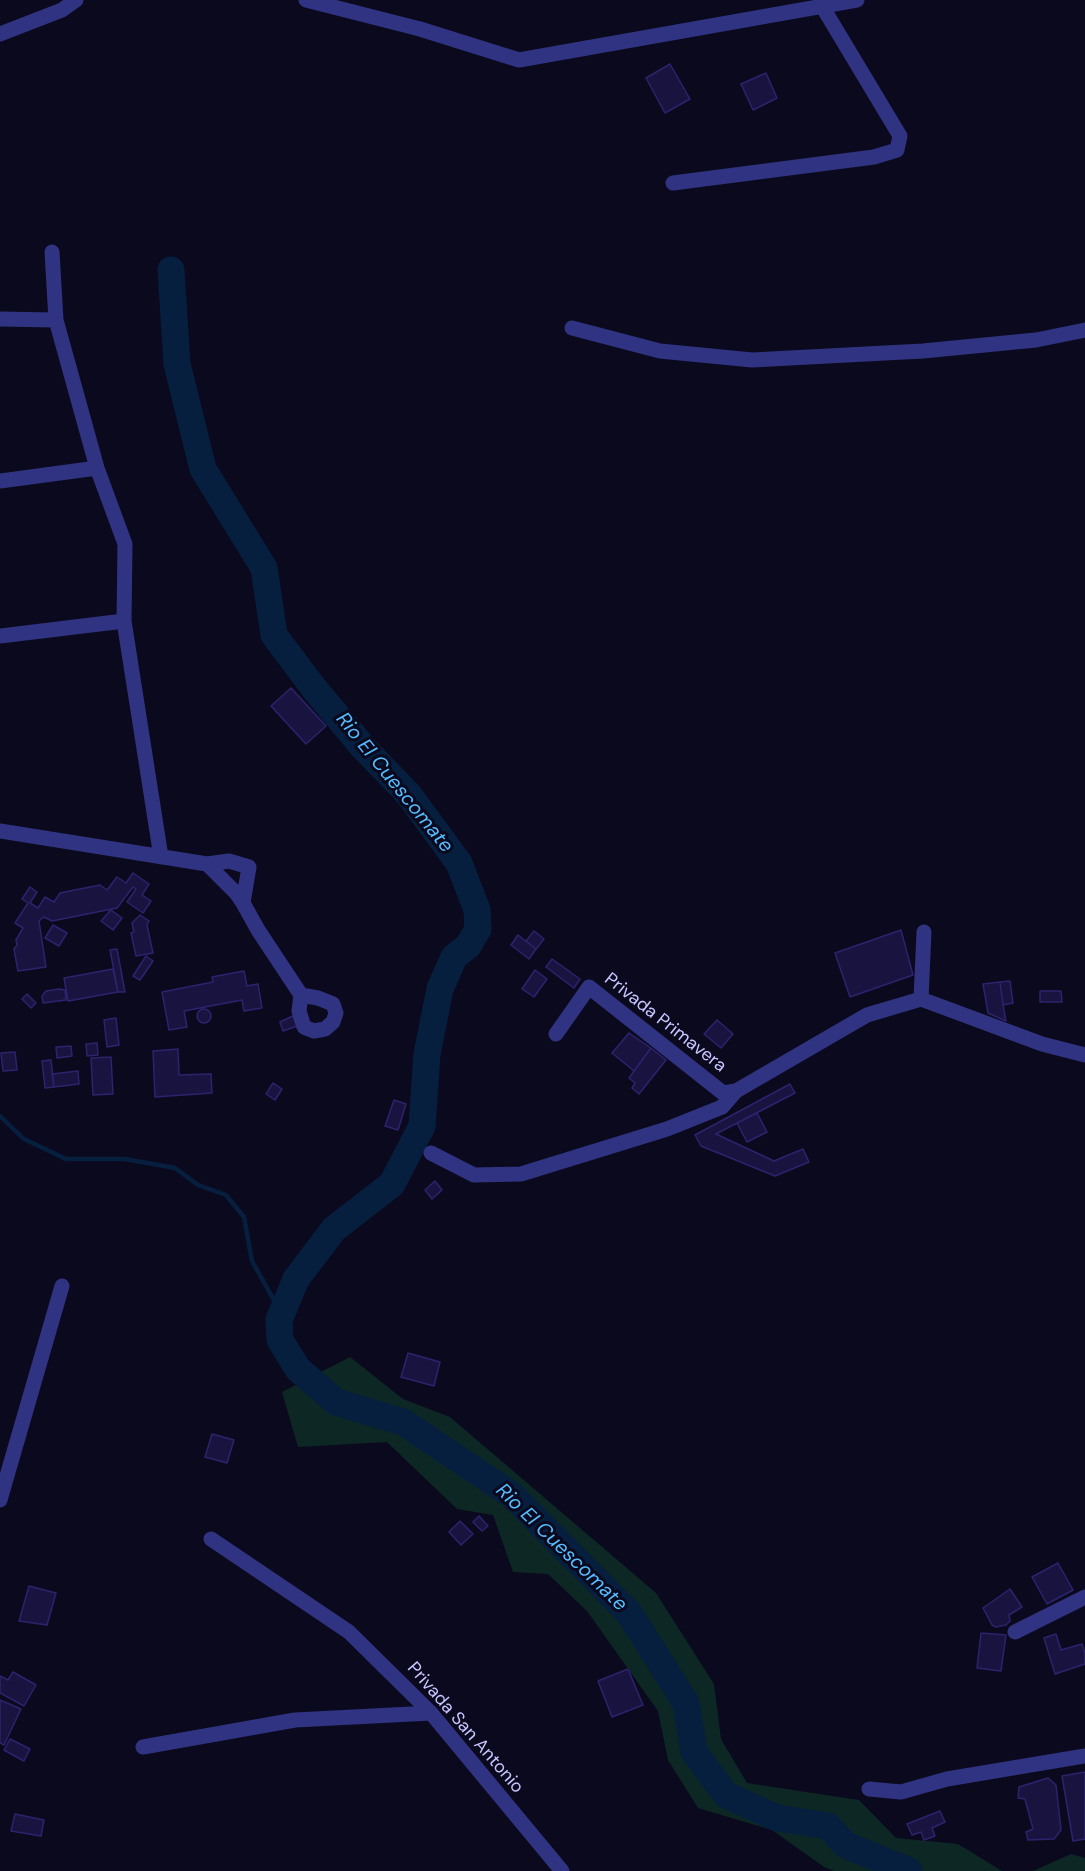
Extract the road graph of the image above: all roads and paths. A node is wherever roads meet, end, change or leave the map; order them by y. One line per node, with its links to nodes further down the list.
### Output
1 (76, 0): 5 (street)
2 (306, 0): 4 (street)
3 (857, 0): 4 (street)
4 (822, 6): 6 (street)
5 (0, 34)
6 (672, 183)
7 (52, 252): 9 (street)
8 (0, 319): 9 (street)
9 (56, 320): 12 (street)
10 (572, 327): 11 (street)
11 (1085, 330)
12 (97, 468): 13 (street); 14 (street)
13 (0, 481)
14 (124, 621): 15 (street); 17 (street)
15 (0, 636)
16 (0, 831): 17 (street)
17 (160, 857): 18 (street)
18 (207, 864): 19 (street); 19 (street)
19 (243, 903): 21 (street)
20 (924, 932): 22 (street)
21 (301, 995)
22 (921, 999): 24 (street); 25 (street)
23 (555, 1034): 25 (street, Privada Primavera)
24 (1085, 1054)
25 (736, 1091): 26 (street)
26 (431, 1153)
27 (62, 1286): 28 (street)
28 (0, 1500)
29 (211, 1539): 32 (street, Privada San Antonio)
30 (1085, 1597): 31 (street)
31 (1015, 1632)
32 (431, 1713): 33 (street); 36 (street, Privada San Antonio)
33 (143, 1747)
34 (1085, 1756): 35 (street)
35 (869, 1789)
36 (562, 1871)

